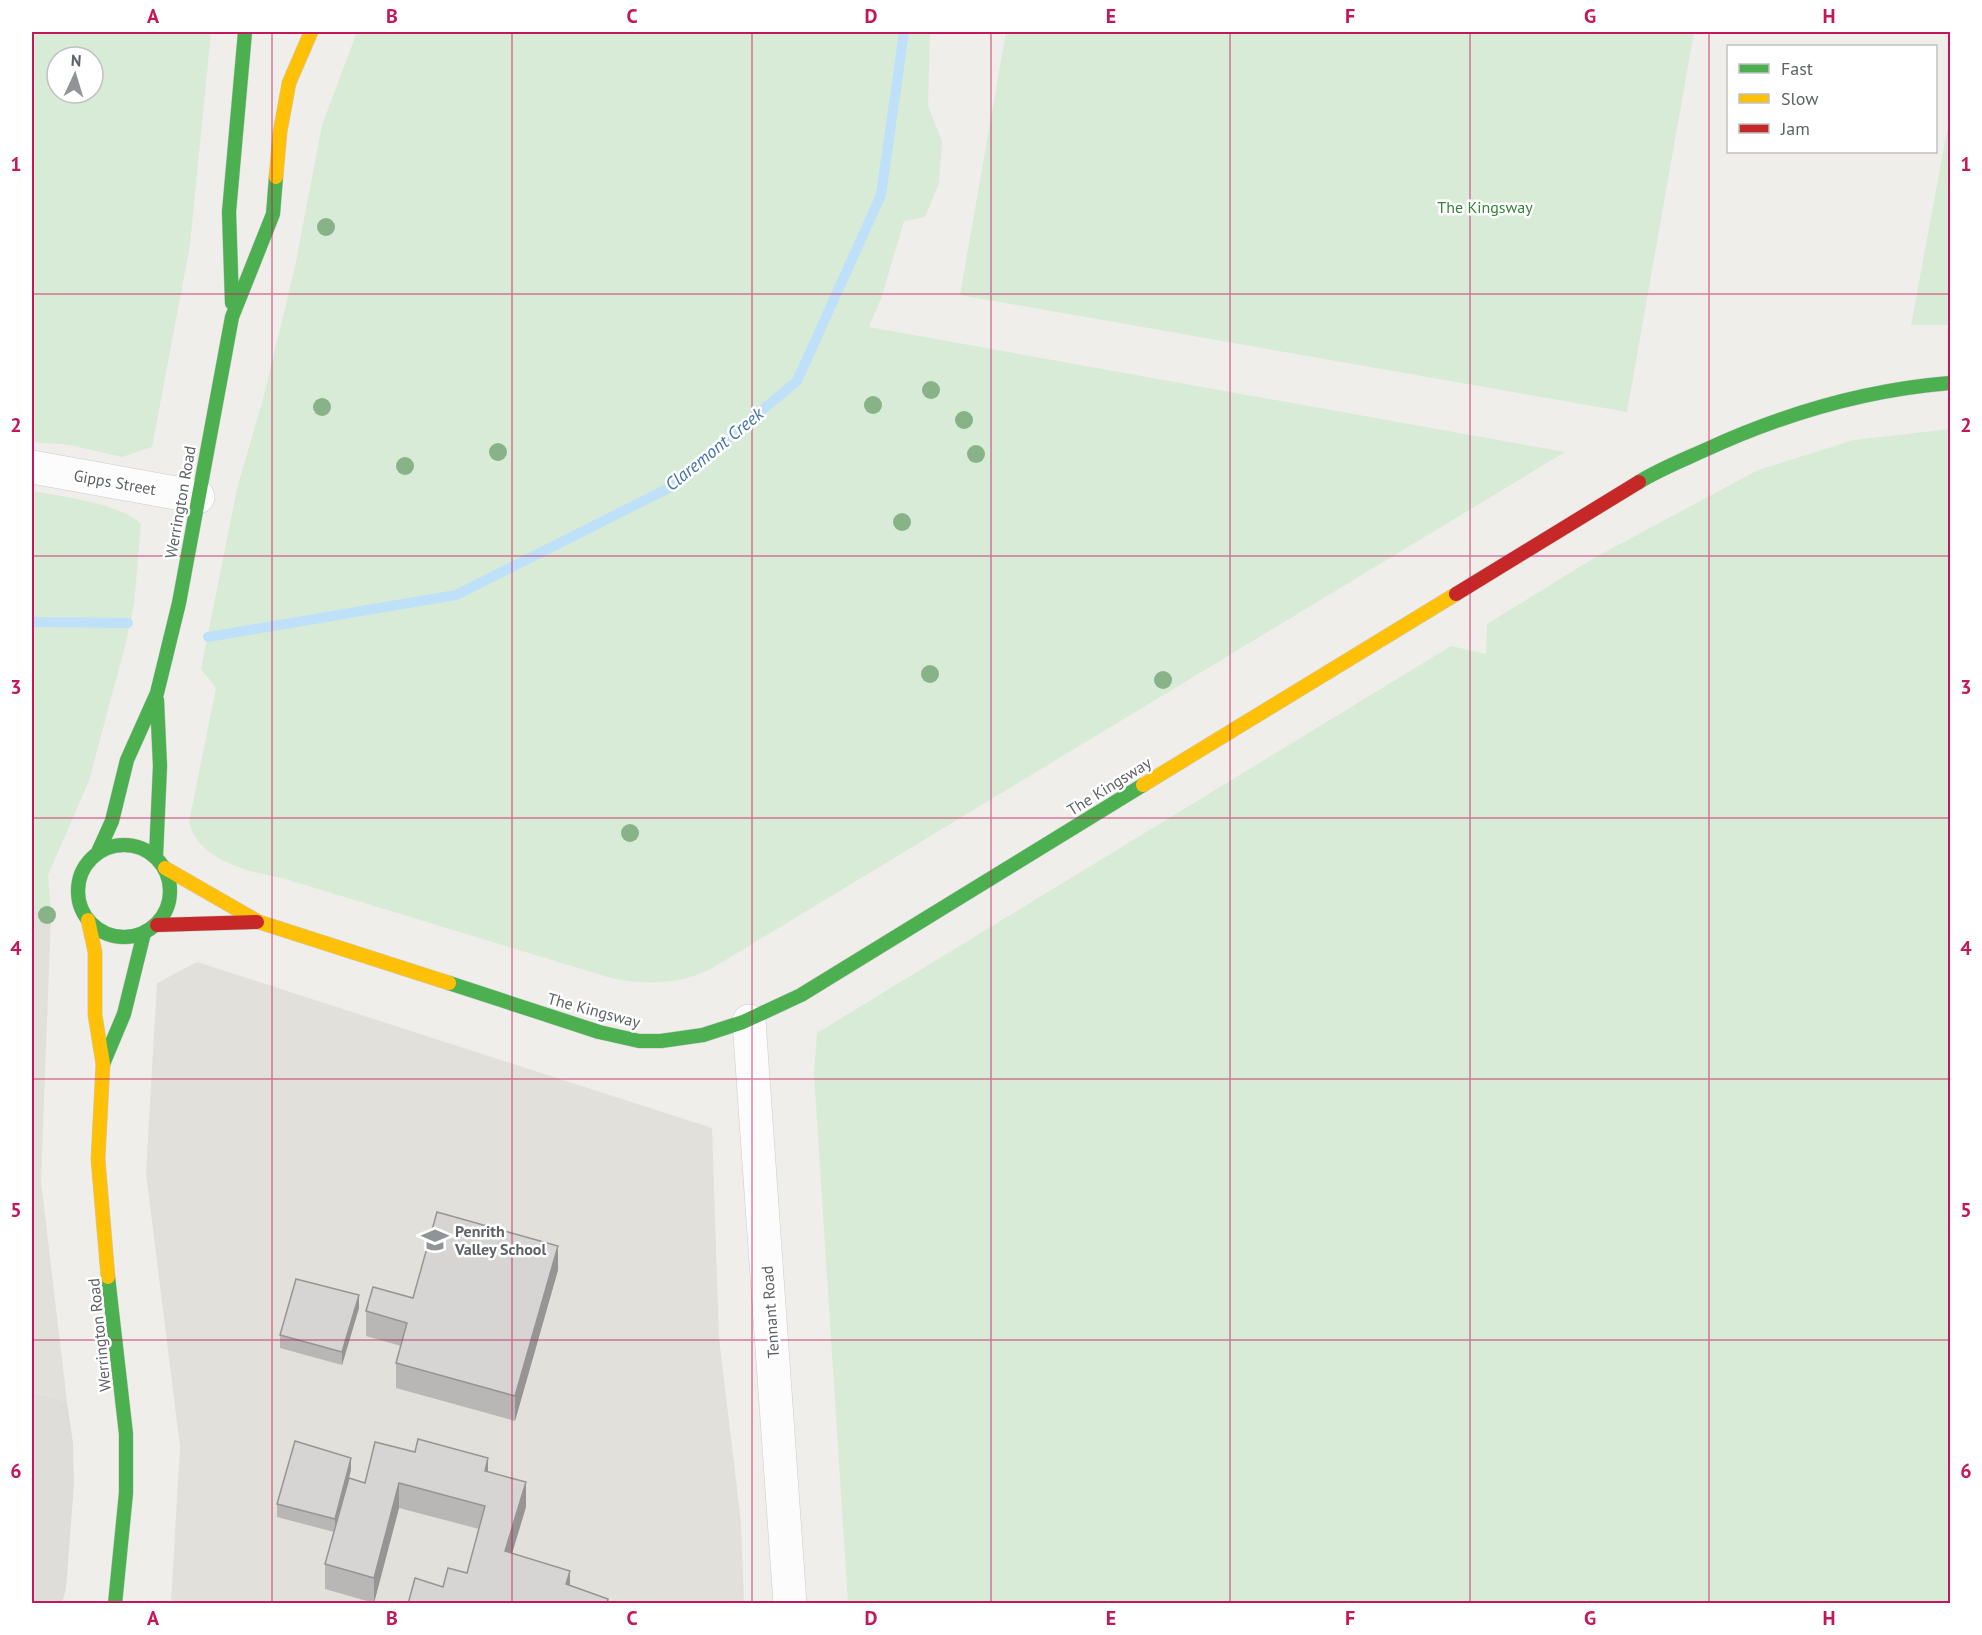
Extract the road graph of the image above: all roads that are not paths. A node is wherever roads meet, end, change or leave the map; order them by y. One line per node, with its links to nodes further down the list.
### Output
1 (244, 32): 3 (main road, Werrington Road)
2 (310, 32): 3 (main road, Werrington Road)
3 (232, 316): 6 (main road, Werrington Road)
4 (1950, 383): 15 (main road, The Kingsway)
5 (32, 467): 6 (street, Gipps Street)
6 (198, 497): 7 (main road, Werrington Road)
7 (157, 693): 8 (main road, Werrington Road); 9 (main road, Werrington Road)
8 (98, 852): 9 (main road); 11 (main road)
9 (156, 856): 10 (main road)
10 (165, 868): 12 (main road, The Kingsway); 13 (main road)
11 (88, 920): 14 (main road); 16 (main road, Werrington Road)
12 (259, 922): 13 (main road, The Kingsway); 15 (main road, The Kingsway)
13 (157, 925): 14 (main road)
14 (144, 933): 16 (main road, Werrington Road)
15 (749, 1021): 18 (street, Tennant Road)
16 (103, 1064): 17 (main road, Werrington Road)
17 (115, 1604)
18 (790, 1604)

